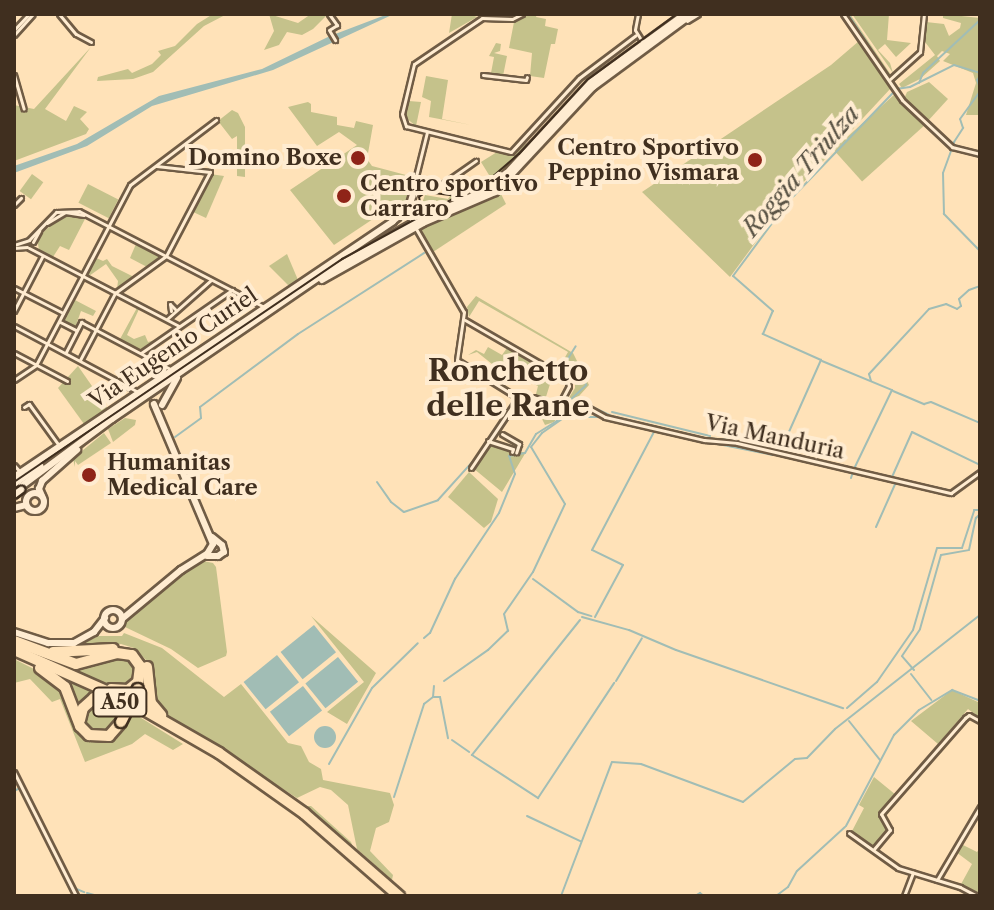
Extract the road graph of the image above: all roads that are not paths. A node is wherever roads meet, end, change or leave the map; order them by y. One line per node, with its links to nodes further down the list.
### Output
1 (31, 14): 10 (street)
2 (59, 14): 13 (street)
3 (329, 14): 12 (street)
4 (522, 14): 21 (street)
5 (638, 14): 11 (street)
6 (685, 14): 14 (main road)
7 (695, 14): 14 (main road)
8 (843, 14): 18 (street)
9 (924, 14): 18 (street)
10 (14, 32)
11 (636, 35): 14 (street); 21 (street)
12 (335, 40)
13 (91, 42)
14 (647, 48): 30 (main road)
15 (14, 75): 19 (street)
16 (483, 75): 17 (street)
17 (527, 77)
18 (887, 80): 22 (street)
19 (24, 109)
20 (216, 120): 24 (street)
21 (426, 135): 26 (street)
22 (980, 154)
23 (476, 161): 25 (street)
24 (156, 166): 31 (street); 35 (street)
25 (444, 183)
26 (418, 188): 29 (main road)
27 (21, 198): 28 (street)
28 (14, 205)
29 (410, 210): 30 (street); 42 (main road, Via Eugenio Curiel)
30 (415, 224): 46 (street); 61 (main road); 63 (main road)
31 (108, 227): 32 (street); 35 (street); 36 (street)
32 (29, 244): 33 (street); 34 (street)
33 (14, 247)
34 (41, 255): 36 (street); 40 (street)
35 (166, 256): 37 (street); 41 (street)
36 (82, 276): 41 (street); 44 (street)
37 (211, 280): 39 (street); 45 (street)
38 (14, 288): 40 (street)
39 (232, 290): 42 (street); 49 (street)
40 (24, 292): 43 (street); 44 (street)
41 (115, 293): 45 (street); 51 (street)
42 (264, 307): 58 (main road, Via Eugenio Curiel)
43 (14, 311)
44 (63, 313): 47 (street)
45 (167, 319): 49 (street)
46 (464, 320): 64 (street, Via Manduria); 67 (street)
47 (60, 322): 50 (street); 52 (street)
48 (14, 326): 52 (street)
49 (179, 326): 55 (street)
50 (76, 330): 51 (street); 53 (street)
51 (95, 330): 55 (street); 56 (street)
52 (47, 343): 53 (street); 57 (street)
53 (65, 352): 56 (street)
54 (14, 353): 57 (street)
55 (141, 353): 58 (street)
56 (80, 360): 62 (street)
57 (36, 365): 59 (street); 60 (street)
58 (172, 370): 62 (main road, Via Eugenio Curiel)
59 (14, 380)
60 (67, 381)
61 (159, 388): 62 (main road); 63 (main road)
62 (140, 392): 65 (main road); 71 (main road, Via Eugenio Curiel); 78 (main road, Via Eugenio Curiel)
63 (167, 395): 65 (main road)
64 (518, 398): 67 (street, Via Manduria); 70 (street)
65 (156, 404): 78 (main road, Via Eugenio Curiel); 83 (main road)
66 (24, 407): 71 (street)
67 (562, 407): 76 (street, Via Manduria)
68 (502, 434): 69 (street)
69 (512, 439): 72 (street); 72 (street)
70 (488, 441): 72 (street); 75 (street)
71 (60, 447): 77 (main road, Via Eugenio Curiel)
72 (507, 447)
73 (77, 450): 80 (main road)
74 (14, 465): 77 (street)
75 (471, 468)
76 (980, 472)
77 (17, 475)
78 (16, 490): 79 (main road)
79 (28, 495): 80 (main road); 81 (main road)
80 (42, 496): 81 (main road)
81 (26, 505): 82 (main road)
82 (14, 507)
83 (123, 615): 84 (main road); 85 (main road)
84 (105, 618): 85 (main road); 86 (main road)
85 (110, 628): 86 (main road)
86 (94, 632): 87 (main road)
87 (14, 636): 90 (highway)
88 (14, 653): 91 (highway, A50); 92 (highway, A50)
89 (99, 654): 90 (highway); 90 (highway); 92 (highway); 96 (highway, bridge)
90 (70, 656): 95 (highway)
91 (28, 661): 93 (highway, A50); 96 (highway)
92 (80, 677): 95 (highway, A50)
93 (131, 708): 96 (highway); 106 (highway, A50)
94 (980, 721): 103 (street)
95 (178, 728): 98 (highway, A50)
96 (83, 730)
97 (14, 772): 107 (street)
98 (254, 776): 99 (highway); 106 (highway, A50)
99 (309, 803)
100 (980, 807): 105 (street)
101 (849, 833): 103 (street)
102 (353, 843): 106 (highway)
103 (874, 849): 104 (street)
104 (913, 873): 105 (street); 109 (street)
105 (937, 880): 110 (street)
106 (390, 891): 108 (highway, A50)
107 (76, 896)
108 (399, 896)
109 (904, 896)
110 (977, 896)

